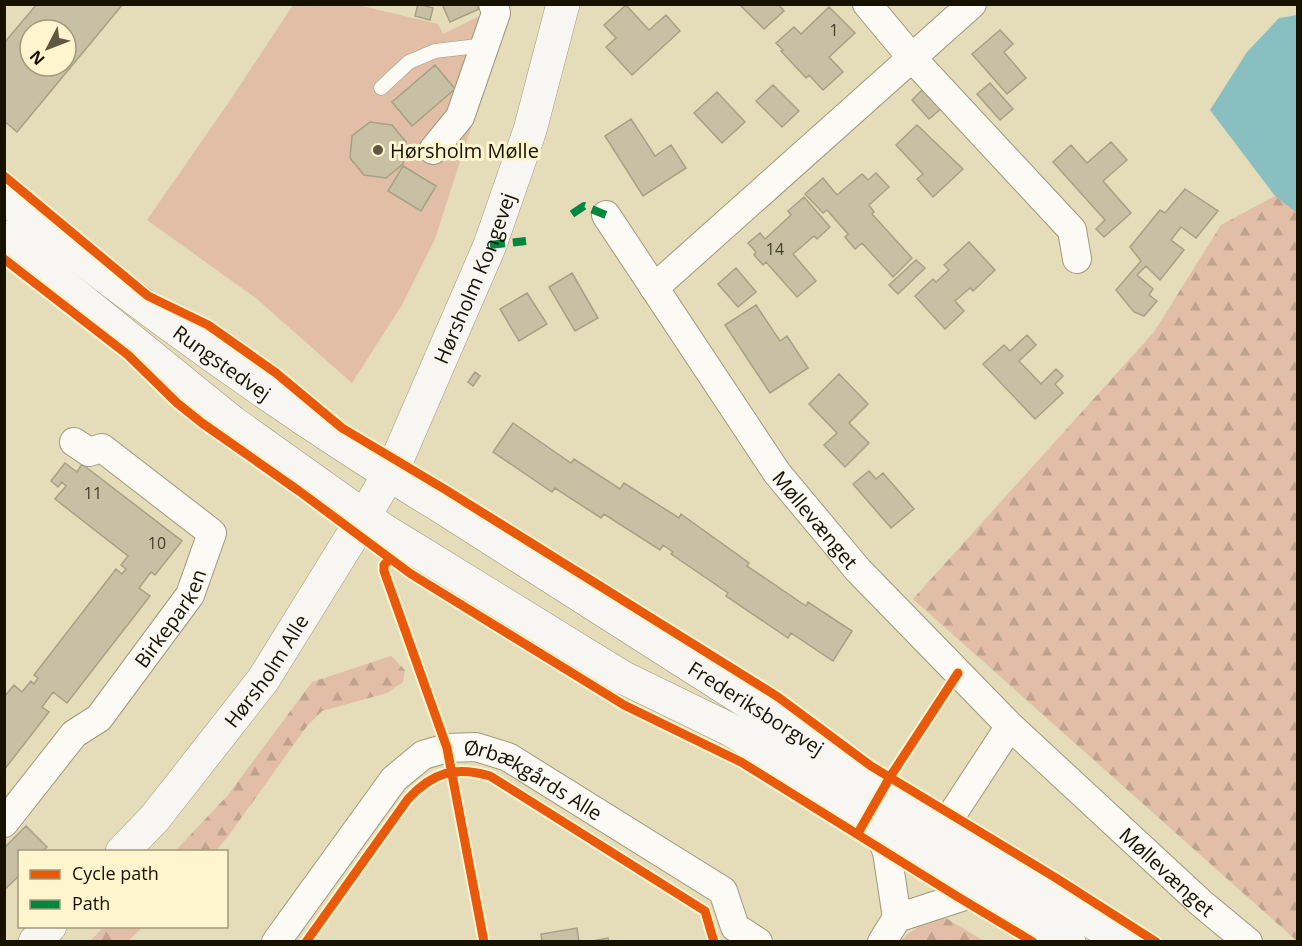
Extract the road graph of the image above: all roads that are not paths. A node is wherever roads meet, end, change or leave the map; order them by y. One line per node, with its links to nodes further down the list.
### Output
1 (493, 4): 5 (street)
2 (563, 4): 15 (main road, Hørsholm Kongevej)
3 (867, 4): 6 (street)
4 (972, 4): 6 (street)
5 (486, 45): 7 (lane); 8 (street)
6 (912, 58): 12 (street); 13 (street)
7 (381, 88)
8 (433, 150)
9 (4, 197): 15 (main road, Rungstedvej)
10 (606, 215): 13 (street, Møllevænget)
11 (4, 235): 15 (main road); 16 (main road, Rungstedvej)
12 (1077, 259)
13 (654, 288): 18 (street, Møllevænget)
14 (74, 442): 20 (street, Birkeparken)
15 (389, 475): 16 (main road, Hørsholm Alle); 17 (main road, Frederiksborgvej)
16 (364, 517): 17 (main road); 19 (main road, Frederiksborgvej); 22 (main road, Hørsholm Alle)
17 (748, 703): 21 (main road, Frederiksborgvej)
18 (1010, 726): 21 (street); 33 (street, Møllevænget)
19 (875, 822): 23 (main road, Frederiksborgvej); 25 (street)
20 (4, 823)
21 (944, 827): 23 (street); 32 (main road, Frederiksborgvej)
22 (124, 850)
23 (926, 854): 24 (main road, Frederiksborgvej)
24 (983, 890): 25 (street); 31 (main road, Frederiksborgvej)
25 (897, 918): 30 (street)
26 (49, 928): 27 (main road)
27 (35, 942)
28 (276, 942): 29 (street, Ørbækgårds Alle)
29 (758, 942)
30 (882, 942)
31 (1069, 942)
32 (1124, 942)
33 (1248, 942)

